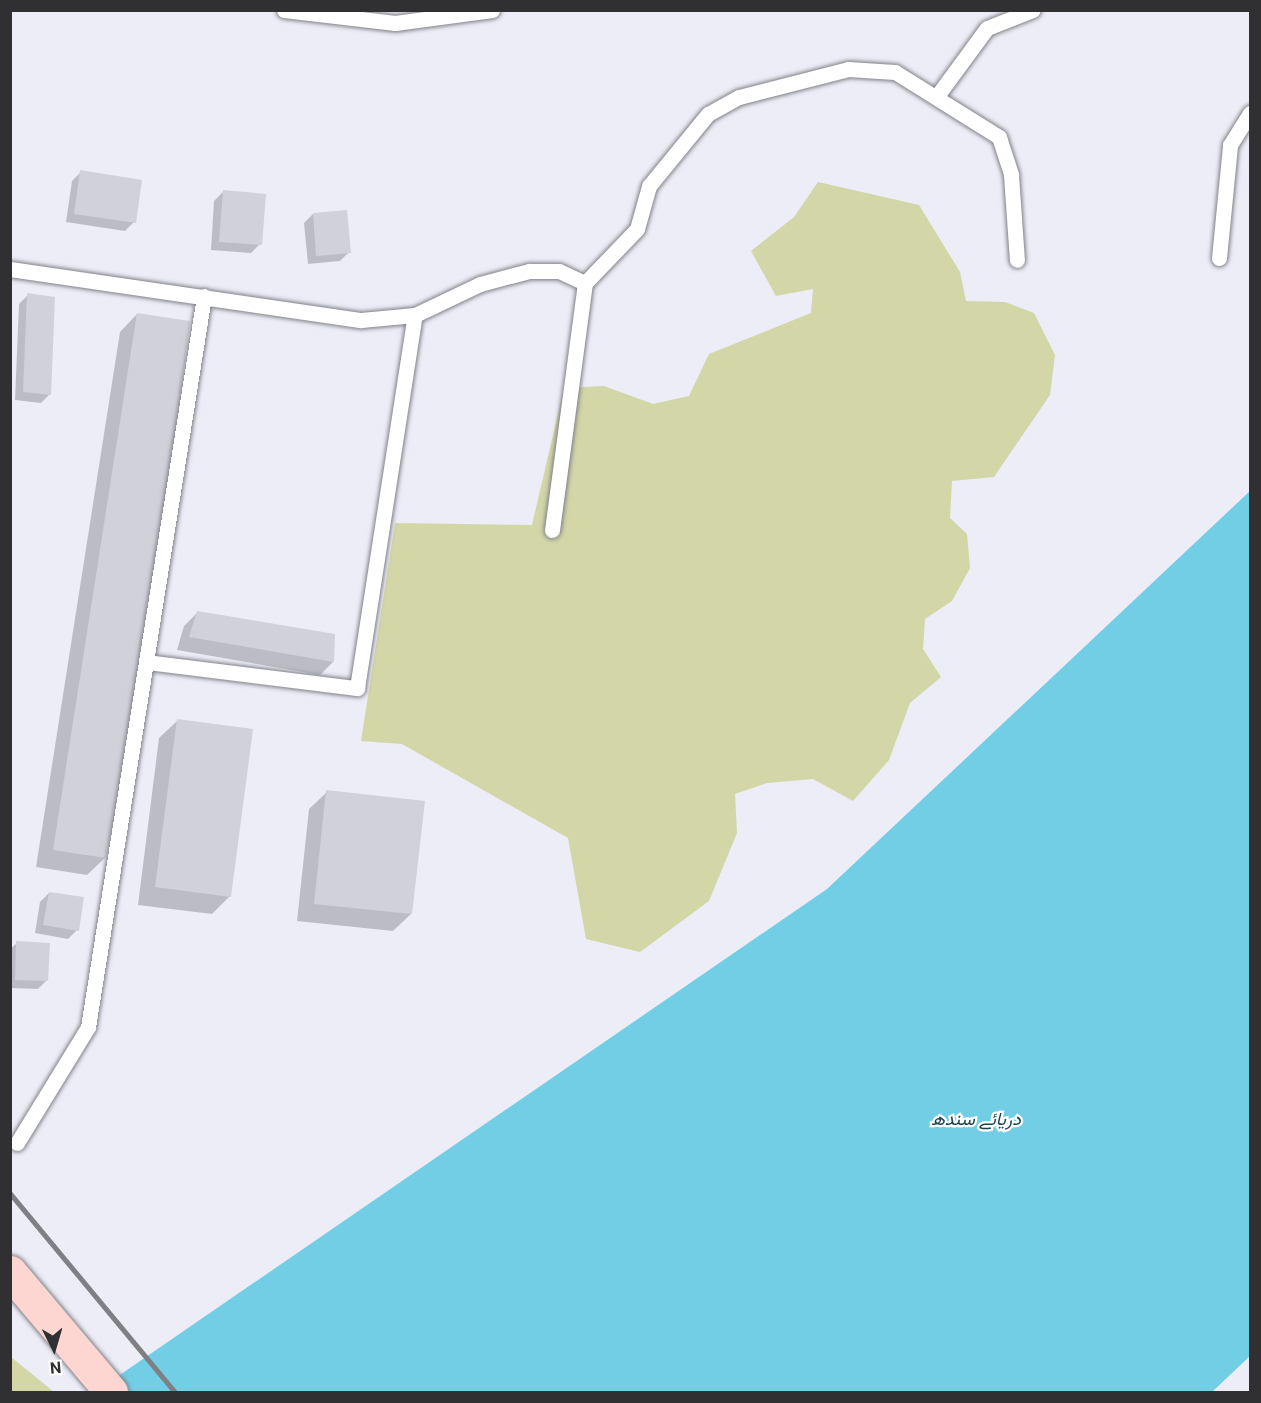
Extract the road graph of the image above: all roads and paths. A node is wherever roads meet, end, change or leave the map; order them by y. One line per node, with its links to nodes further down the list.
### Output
1 (284, 10): 2 (lane)
2 (492, 10)
3 (1033, 10): 4 (lane)
4 (937, 96): 7 (lane); 9 (lane)
5 (1251, 113): 6 (lane)
6 (1219, 258)
7 (1017, 260)
8 (10, 269): 10 (lane)
9 (585, 283): 11 (lane); 12 (lane)
10 (204, 296): 11 (lane); 13 (lane)
11 (415, 315): 13 (lane)
12 (552, 530)
13 (147, 662): 14 (lane)
14 (17, 1143)
15 (10, 1272): 16 (main road)
16 (111, 1392)

